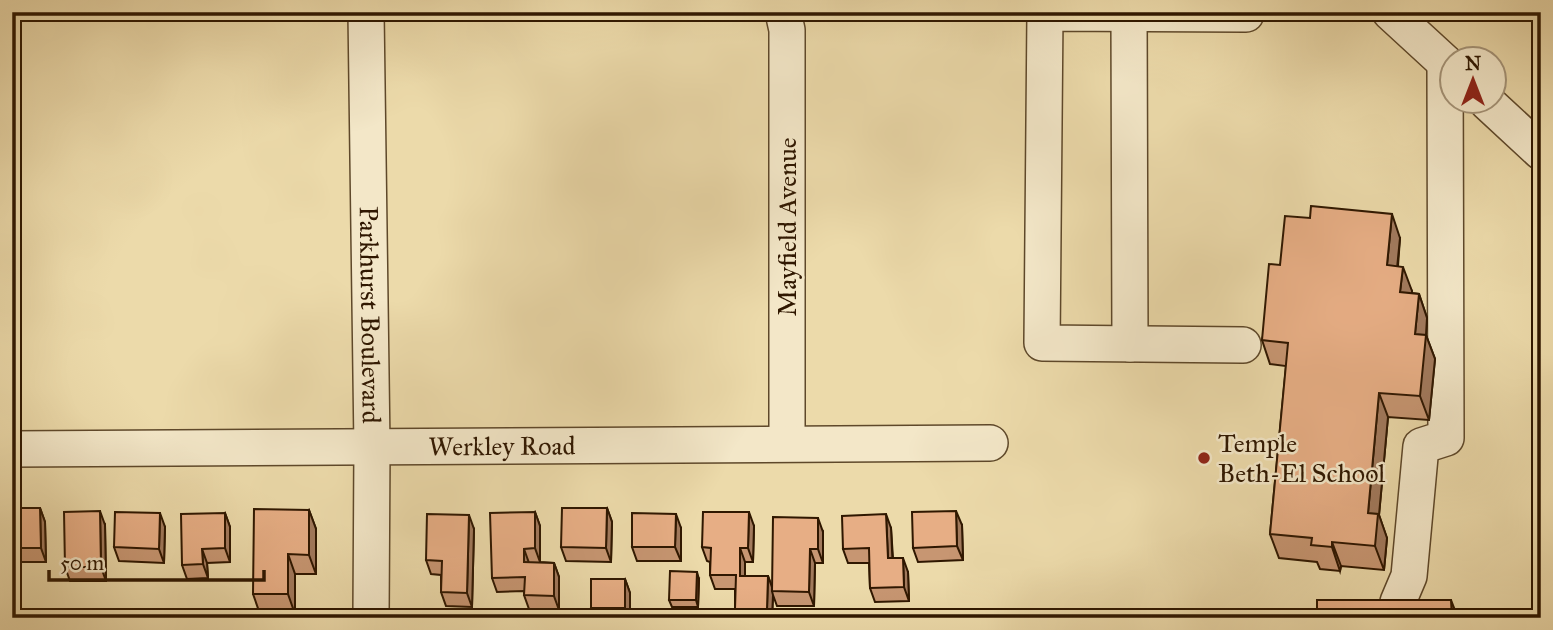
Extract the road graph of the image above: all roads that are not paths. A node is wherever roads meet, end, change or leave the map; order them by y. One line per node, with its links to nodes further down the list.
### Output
1 (366, 12): 14 (street, Parkhurst Boulevard)
2 (783, 12): 12 (street, Mayfield Avenue)
3 (1390, 12): 6 (street)
4 (1129, 13): 5 (street); 10 (street); 10 (street)
5 (1246, 14)
6 (1438, 57)
7 (1448, 116): 16 (street)
8 (1502, 116): 9 (street)
9 (1541, 152)
10 (1130, 344): 11 (street)
11 (1243, 345)
12 (787, 443): 13 (street, Werkley Road); 14 (street, Werkley Road)
13 (990, 443)
14 (372, 447): 15 (street, Werkley Road); 17 (street, Parkhurst Boulevard)
15 (12, 449)
16 (1398, 602)
17 (371, 618)

